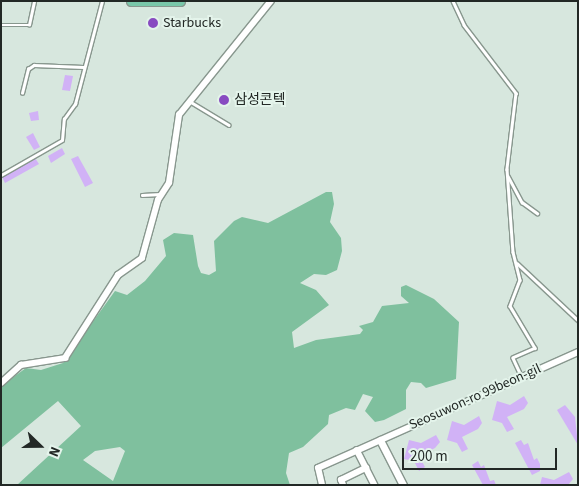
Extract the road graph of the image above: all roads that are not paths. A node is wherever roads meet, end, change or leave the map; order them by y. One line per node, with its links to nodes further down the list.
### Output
1 (34, 1): 7 (lane)
2 (102, 1): 8 (lane)
3 (131, 1): 4 (main road)
4 (180, 1)
5 (271, 1): 10 (street)
6 (453, 1): 13 (lane)
7 (1, 25)
8 (83, 67): 9 (lane); 12 (lane)
9 (22, 93)
10 (190, 102): 11 (lane); 14 (street)
11 (229, 125)
12 (1, 174)
13 (507, 175): 16 (lane); 17 (lane)
14 (168, 183): 15 (lane); 21 (street)
15 (142, 195)
16 (537, 213)
17 (516, 263): 18 (lane); 20 (lane)
18 (578, 320)
19 (578, 352): 20 (street, Seosuwon-ro 99beon-gil)
20 (522, 377): 22 (street, Seosuwon-ro 99beon-gil)
21 (1, 383)
22 (380, 440): 23 (street, Seosuwon-ro 99beon-gil); 28 (street)
23 (357, 450): 24 (street); 25 (street, Seosuwon-ro 99beon-gil)
24 (366, 468): 26 (street); 27 (street)
25 (322, 485)
26 (343, 485)
27 (374, 485)
28 (403, 485)

